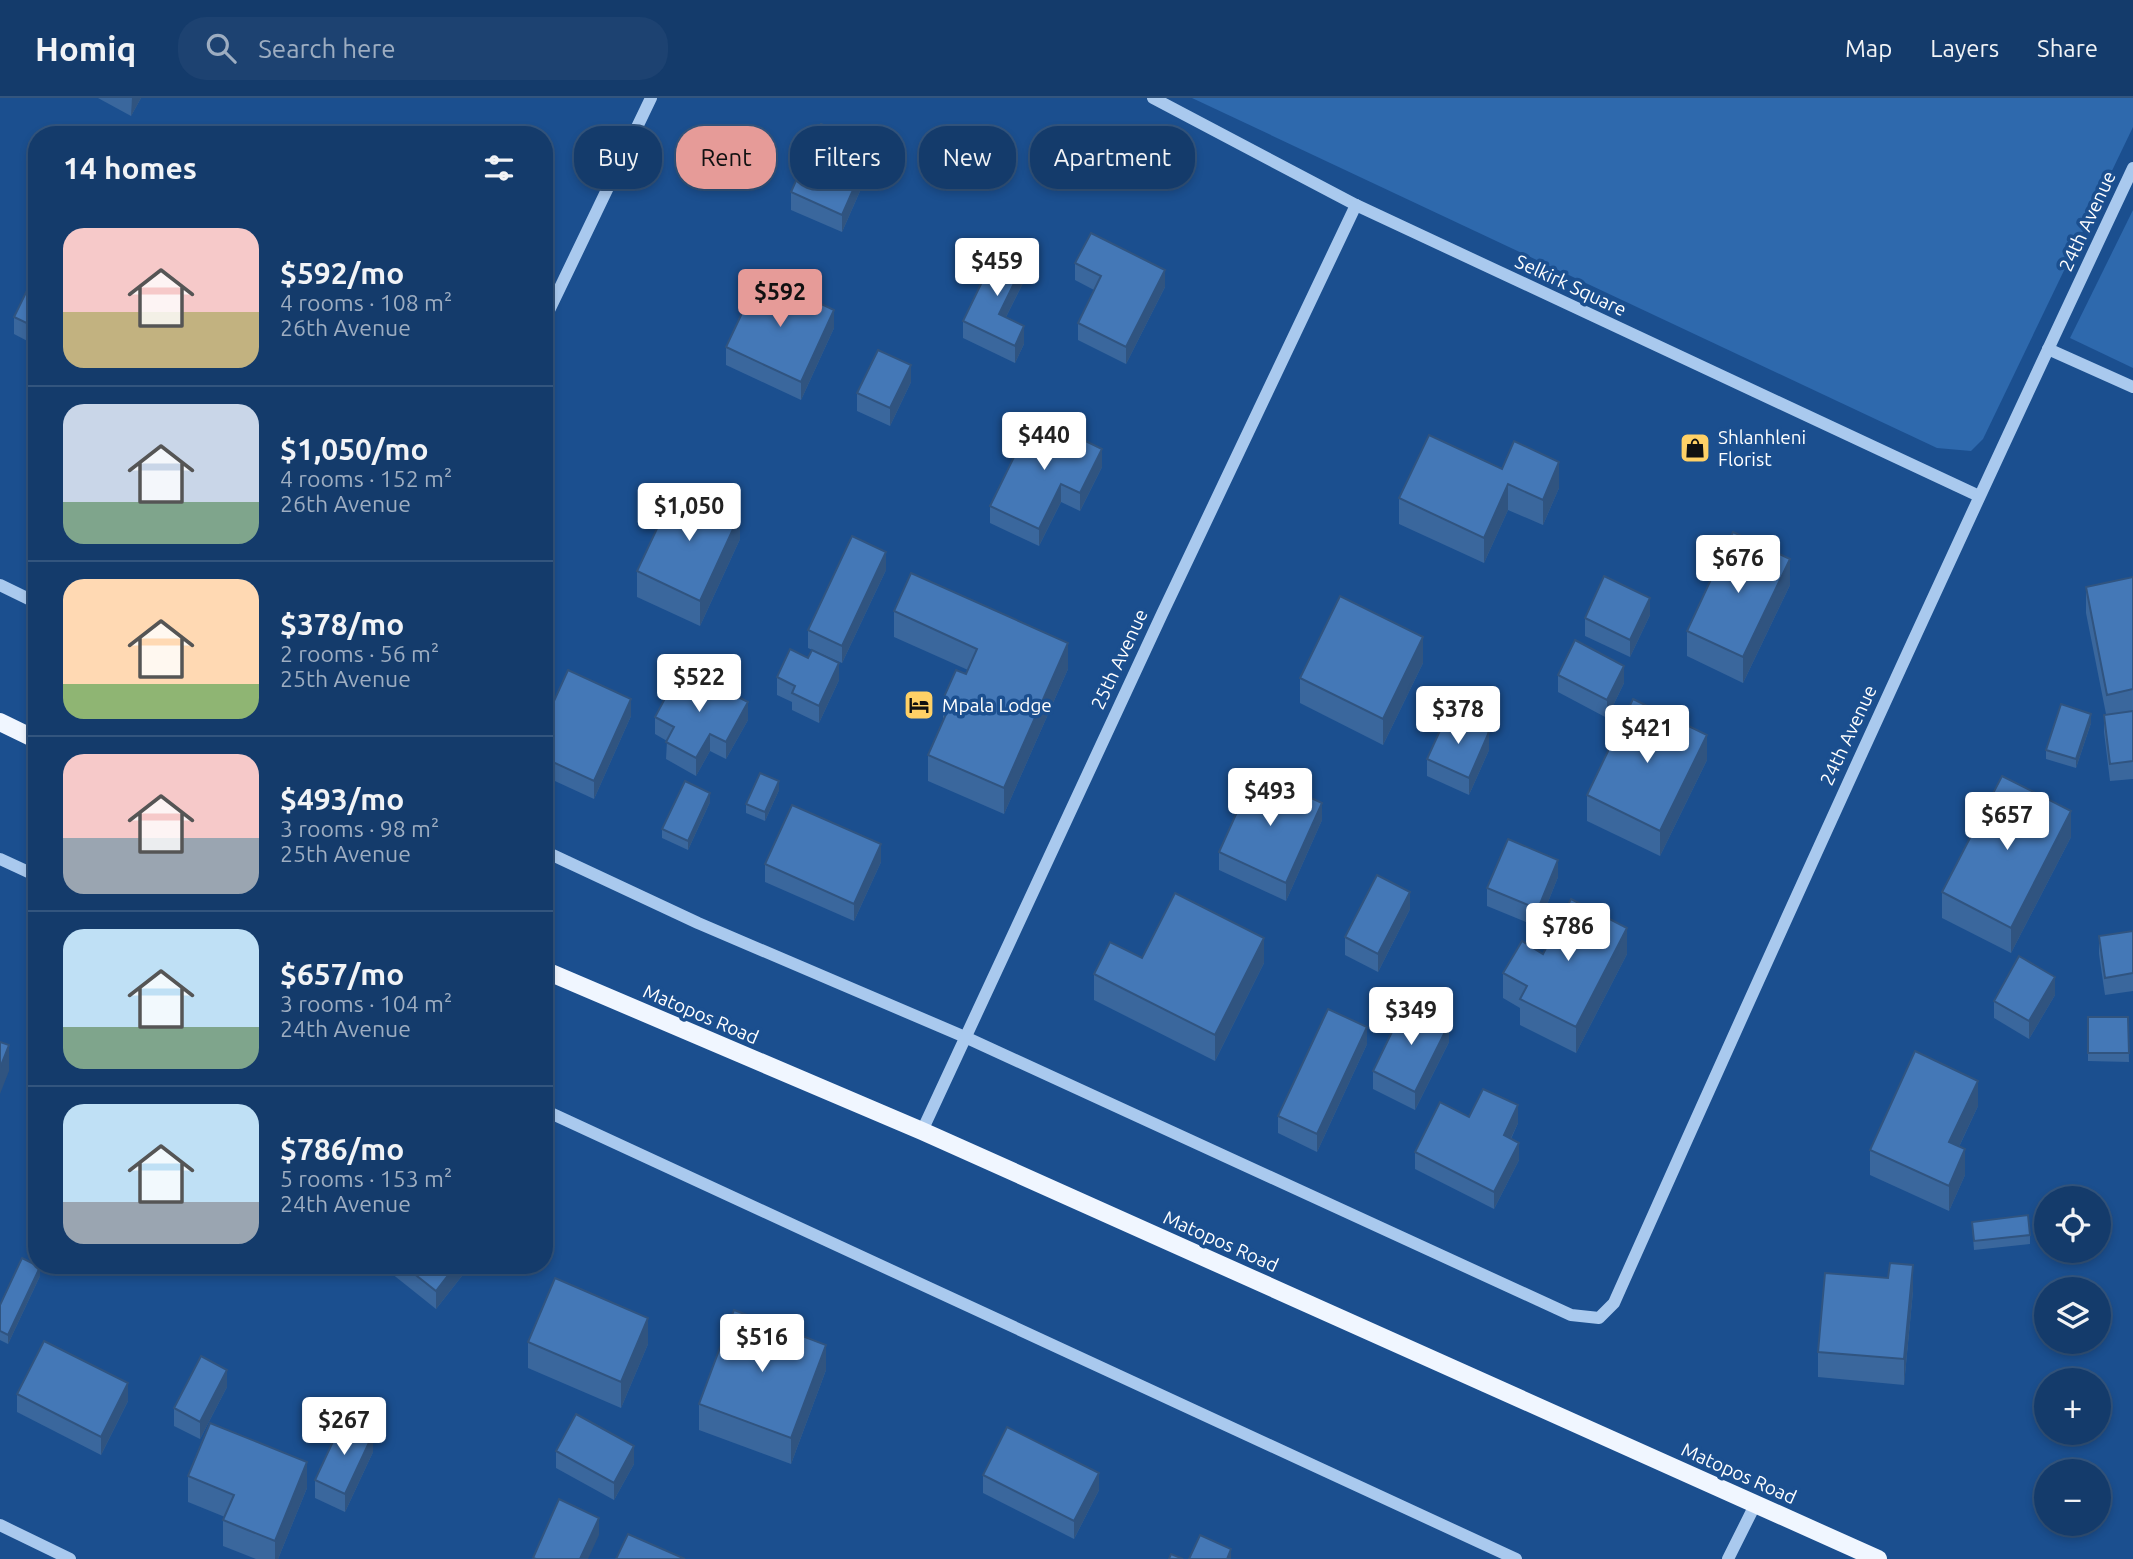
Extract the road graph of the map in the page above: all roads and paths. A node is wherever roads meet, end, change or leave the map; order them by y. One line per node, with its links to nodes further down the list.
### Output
1 (651, 98): 5 (street)
2 (1153, 98): 4 (street, Selkirk Square)
3 (2133, 168): 6 (street, 24th Avenue)
4 (1356, 205): 8 (street, Selkirk Square); 17 (street, 25th Avenue)
5 (553, 302)
6 (2048, 349): 7 (street); 8 (street, 24th Avenue)
7 (2133, 387)
8 (1979, 496): 17 (street, 24th Avenue)
9 (0, 585): 10 (street)
10 (28, 599)
11 (0, 722): 12 (main road)
12 (28, 736)
13 (553, 855): 17 (street)
14 (0, 859): 15 (street)
15 (28, 872)
16 (553, 974): 19 (main road, Matopos Road)
17 (965, 1037): 19 (street, 25th Avenue)
18 (553, 1114): 23 (street)
19 (922, 1130): 20 (main road, Matopos Road)
20 (1756, 1503): 24 (street); 25 (main road, Matopos Road)
21 (0, 1525): 22 (street)
22 (70, 1559)
23 (1516, 1559)
24 (1728, 1559)
25 (1878, 1559)

